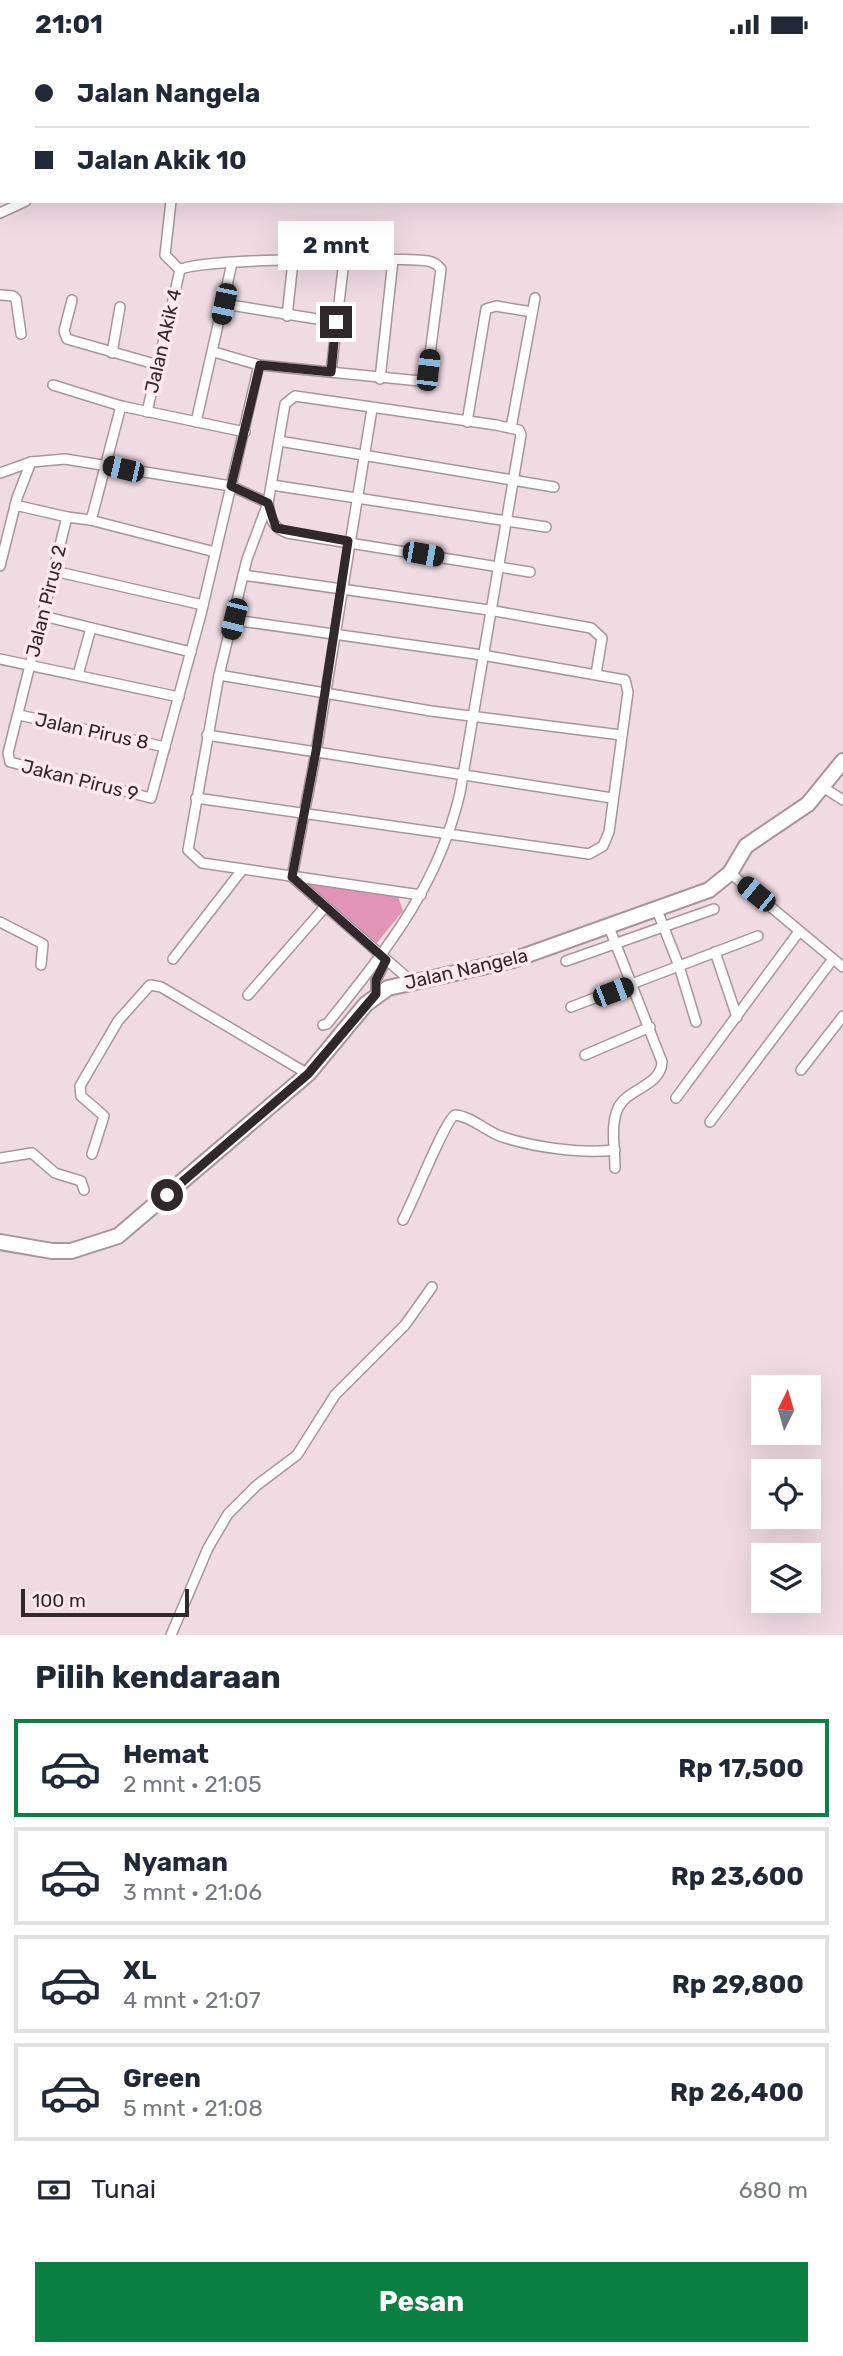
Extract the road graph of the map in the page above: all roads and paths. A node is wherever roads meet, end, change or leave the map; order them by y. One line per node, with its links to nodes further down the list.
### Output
1 (22, 203): 3 (street)
2 (172, 203): 8 (street)
3 (0, 213)
4 (344, 260): 5 (street); 6 (street); 16 (street)
5 (393, 260): 23 (street); 23 (street)
6 (293, 262): 7 (street); 15 (street)
7 (232, 263): 8 (street); 12 (street)
8 (180, 270): 20 (street, Jalan Akik 4)
9 (0, 295): 17 (street)
10 (535, 298): 14 (street)
11 (72, 300): 19 (street)
12 (224, 304): 15 (street); 18 (street)
13 (120, 307): 19 (street)
14 (532, 312): 29 (street); 30 (street)
15 (287, 316): 16 (street)
16 (336, 322): 22 (street)
17 (21, 334)
18 (214, 352): 21 (street); 28 (street)
19 (112, 353): 20 (street)
20 (158, 365): 27 (street, Jalan Akik 4)
21 (260, 365): 22 (street); 31 (street)
22 (331, 372): 23 (street)
23 (380, 379)
24 (53, 385): 25 (street)
25 (121, 406): 27 (street); 35 (street)
26 (372, 409): 29 (street); 32 (street); 33 (street)
27 (147, 412): 28 (street)
28 (197, 422): 31 (street)
29 (467, 422): 30 (street)
30 (512, 428): 38 (street)
31 (245, 432): 40 (street)
32 (279, 441): 33 (street); 39 (street)
33 (362, 454): 38 (street); 42 (street)
34 (32, 462): 35 (street); 36 (street); 44 (street)
35 (107, 466): 40 (street); 46 (street)
36 (5, 468): 37 (street)
37 (0, 474)
38 (514, 479): 41 (street); 47 (street)
39 (272, 485): 42 (street); 43 (street)
40 (233, 486): 43 (street); 50 (street)
41 (554, 487)
42 (356, 497): 47 (street); 49 (street)
43 (264, 500): 49 (street); 55 (street)
44 (15, 505): 45 (street); 51 (street)
45 (67, 517): 46 (street); 53 (street, Jalan Pirus 2)
46 (90, 520): 50 (street)
47 (508, 521): 48 (street); 52 (street)
48 (546, 527)
49 (348, 541): 52 (street); 56 (street)
50 (215, 552): 57 (street)
51 (0, 566)
52 (499, 567): 54 (street); 58 (street)
53 (54, 571): 57 (street); 59 (street, Jalan Pirus 2)
54 (530, 572)
55 (243, 575): 56 (street); 60 (street)
56 (341, 588): 58 (street); 62 (street)
57 (203, 605): 63 (street)
58 (489, 610): 64 (street); 67 (street)
59 (43, 616): 61 (street); 66 (street, Jalan Pirus 2)
60 (234, 619): 62 (street); 69 (street)
61 (91, 628): 63 (street); 68 (street)
62 (334, 634): 64 (street); 70 (street)
63 (191, 652): 71 (street)
64 (482, 655): 67 (street); 73 (street)
65 (0, 659): 66 (street)
66 (30, 665): 68 (street); 72 (street, Jalan Pirus 2)
67 (596, 674): 75 (street)
68 (78, 675): 71 (street)
69 (219, 675): 70 (street); 74 (street)
70 (324, 692): 73 (street); 77 (street)
71 (178, 697): 76 (street)
72 (19, 715): 76 (street, Jalan Pirus 8); 79 (street, Jalan Pirus 2)
73 (472, 715): 75 (street); 80 (street)
74 (207, 735): 77 (street); 83 (street)
75 (621, 735): 82 (street)
76 (165, 747): 79 (street, Jakan Pirus 9)
77 (316, 751): 80 (street); 85 (street)
78 (843, 761): 81 (main road, Jalan Nangela)
79 (10, 762)
80 (461, 774): 82 (street); 86 (street)
81 (824, 788): 84 (street); 88 (main road, Jalan Nangela)
82 (612, 798): 86 (street)
83 (196, 799): 85 (street); 87 (street)
84 (843, 800)
85 (305, 814): 86 (street); 89 (street)
86 (450, 835): 90 (street)
87 (242, 870): 89 (street); 102 (street)
88 (730, 873): 93 (main road, Jalan Nangela); 97 (street)
89 (292, 877): 90 (street); 91 (street)
90 (421, 895): 101 (street)
91 (325, 907): 101 (street); 111 (street)
92 (714, 909): 96 (street)
93 (657, 910): 95 (main road, Jalan Nangela); 96 (street)
94 (0, 922): 105 (street)
95 (609, 927): 99 (street); 108 (main road, Jalan Nangela)
96 (664, 927): 99 (street); 106 (street)
97 (799, 933): 103 (street); 114 (street)
98 (758, 936): 100 (street)
99 (618, 943): 104 (street); 109 (street)
100 (715, 953): 106 (street); 114 (street)
101 (384, 958): 108 (street); 110 (street); 116 (street)
102 (173, 959)
103 (833, 959): 107 (street); 122 (street)
104 (566, 961)
105 (41, 965)
106 (679, 966): 109 (street); 115 (street)
107 (843, 967)
108 (412, 982): 110 (main road, Jalan Nangela)
109 (633, 984): 112 (street); 117 (street)
110 (376, 994): 120 (main road)
111 (248, 995)
112 (571, 1007)
113 (843, 1016): 119 (street)
114 (737, 1017): 121 (street)
115 (696, 1023)
116 (323, 1025)
117 (650, 1027): 118 (street); 123 (street)
118 (585, 1055)
119 (801, 1070)
120 (308, 1074): 124 (street); 129 (main road)
121 (676, 1098)
122 (710, 1122)
123 (615, 1150): 126 (street); 128 (street)
124 (92, 1154)
125 (0, 1158): 127 (street)
126 (615, 1168)
127 (84, 1190)
128 (403, 1220)
129 (0, 1242)
130 (432, 1287): 131 (street)
131 (171, 1635)

